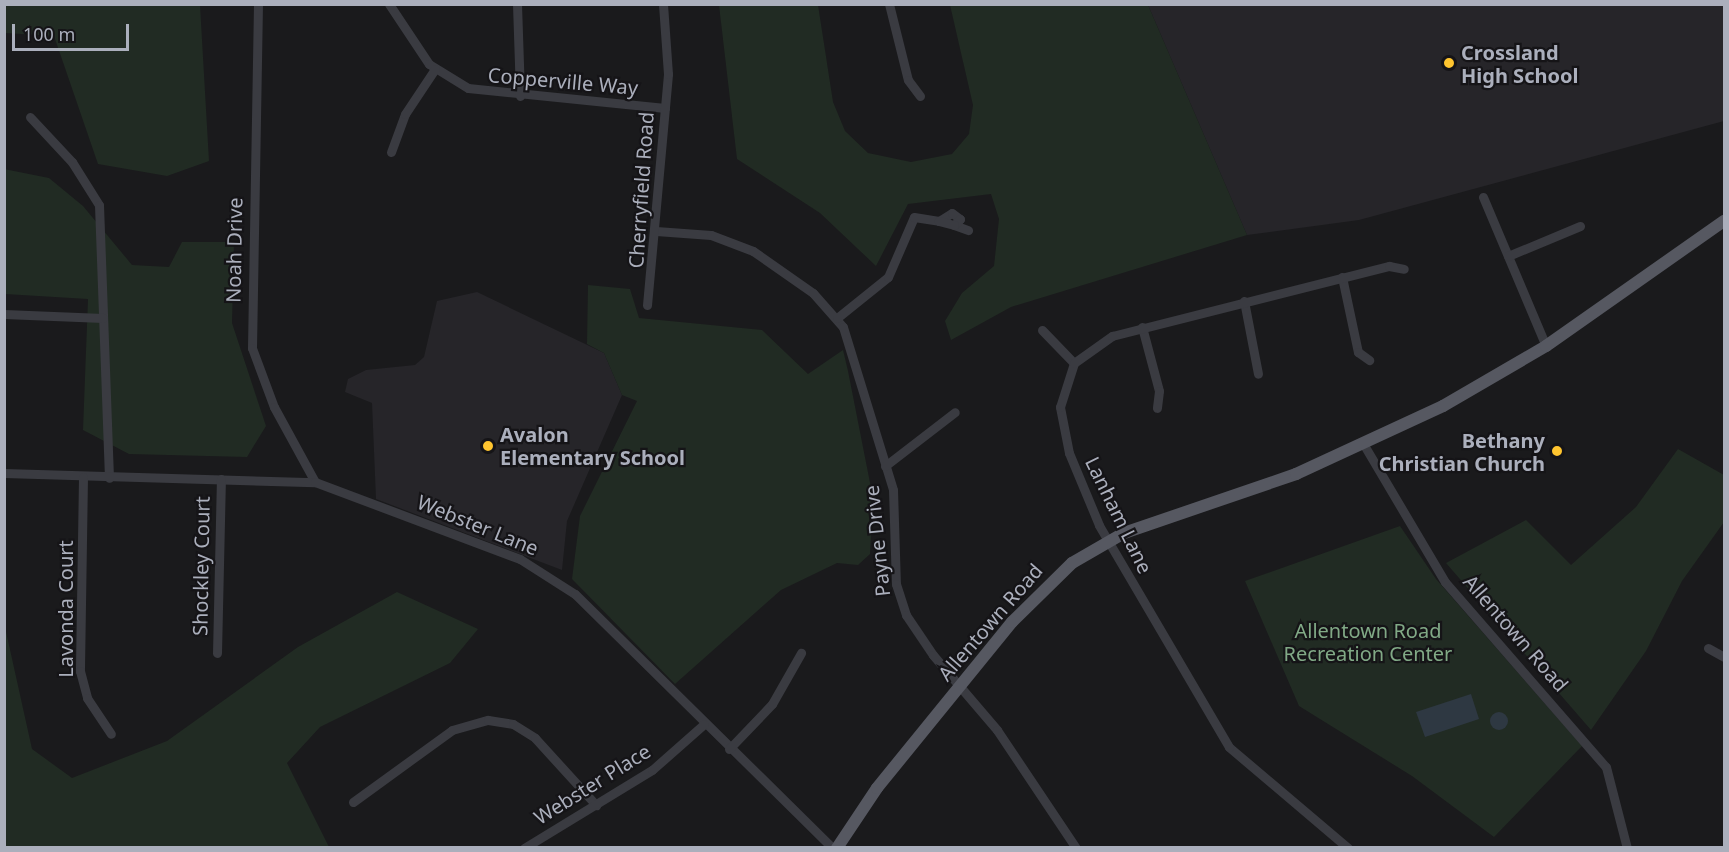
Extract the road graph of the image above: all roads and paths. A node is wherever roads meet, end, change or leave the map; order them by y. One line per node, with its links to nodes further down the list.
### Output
1 (258, 4): 39 (street, Noah Drive)
2 (389, 4): 6 (street, Copperville Way)
3 (517, 4): 7 (street)
4 (663, 4): 9 (street, Cherryfield Road)
5 (890, 4): 8 (street)
6 (435, 69): 7 (street, Copperville Way); 11 (street)
7 (520, 96): 9 (street, Copperville Way)
8 (920, 96)
9 (665, 108): 16 (street, Cherryfield Road)
10 (30, 117): 23 (street)
11 (391, 152)
12 (1483, 197): 17 (street)
13 (1725, 220): 27 (main road, Allentown Road)
14 (1580, 226): 17 (street)
15 (968, 230): 24 (street)
16 (656, 231): 21 (street, Cherryfield Road); 24 (street, Payne Drive)
17 (1508, 256): 27 (street)
18 (1404, 269): 19 (street, Lanham Lane)
19 (1342, 277): 20 (street, Lanham Lane); 28 (street)
20 (1244, 301): 25 (street, Lanham Lane); 30 (street)
21 (647, 306)
22 (4, 314): 23 (street)
23 (103, 318): 37 (street)
24 (837, 318): 34 (street, Payne Drive)
25 (1142, 327): 29 (street, Lanham Lane); 31 (street)
26 (1042, 330): 29 (street)
27 (1546, 346): 33 (main road, Allentown Road)
28 (1368, 360)
29 (1074, 363): 40 (street, Lanham Lane)
30 (1257, 374)
31 (1157, 408)
32 (955, 412): 34 (street)
33 (1364, 445): 40 (main road, Allentown Road); 55 (street, Allentown Road)
34 (885, 466): 45 (street, Payne Drive)
35 (4, 473): 36 (street, Webster Lane)
36 (83, 477): 37 (street, Webster Lane); 47 (street, Lavonda Court)
37 (109, 478): 38 (street, Webster Lane)
38 (221, 479): 39 (street, Webster Lane); 42 (street, Shockley Court)
39 (315, 482): 46 (street, Webster Lane)
40 (1107, 540): 45 (main road, Allentown Road); 54 (street, Lanham Lane)
41 (1707, 648): 44 (street)
42 (217, 653)
43 (801, 653): 48 (street)
44 (1725, 657)
45 (961, 683): 52 (main road, Allentown Road); 53 (street, Payne Drive)
46 (704, 724): 48 (street, Webster Lane); 50 (street, Webster Place)
47 (111, 734)
48 (729, 750): 52 (street, Webster Lane)
49 (353, 802): 50 (street)
50 (596, 805): 51 (street, Webster Place)
51 (524, 848)
52 (835, 848)
53 (1076, 848)
54 (1348, 848)
55 (1627, 848)

